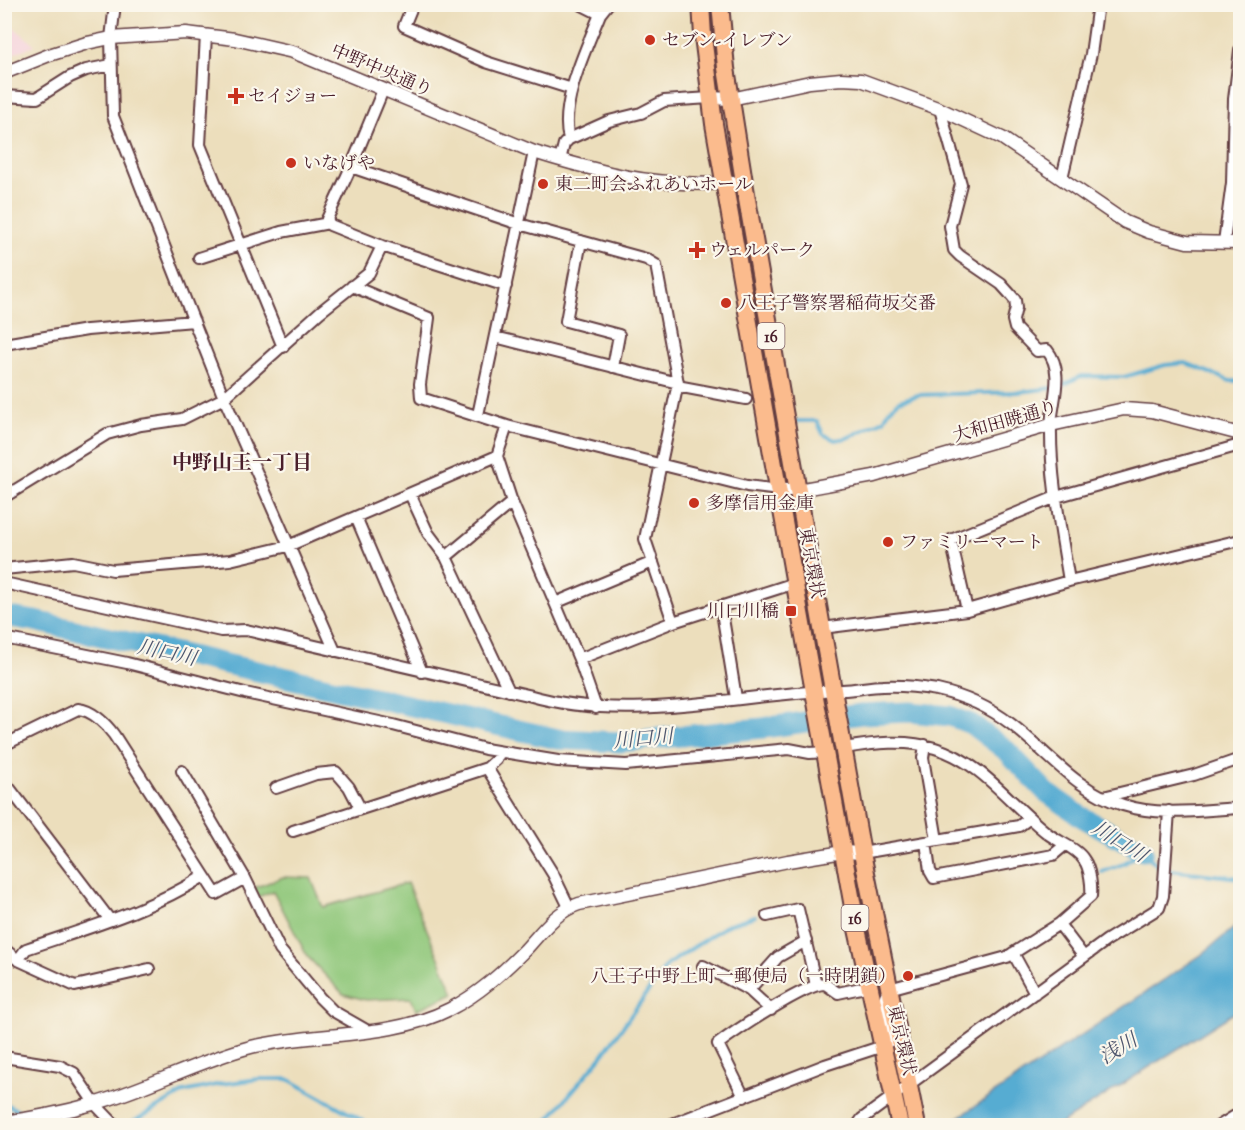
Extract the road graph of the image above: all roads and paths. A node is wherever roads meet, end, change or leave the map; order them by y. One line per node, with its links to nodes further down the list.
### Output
1 (115, 4): 10 (street)
2 (413, 4): 14 (street)
3 (580, 4): 8 (street)
4 (609, 4): 8 (street)
5 (701, 4): 17 (highway, 東京環状 / 16)
6 (720, 4): 18 (highway, 東京環状 / 16)
7 (1098, 4): 24 (street)
8 (600, 14): 14 (street)
9 (206, 36): 10 (street, 中野中央通り); 15 (street, 中野中央通り); 32 (street)
10 (111, 38): 12 (street); 13 (street, 中野中央通り)
11 (1240, 50): 30 (street)
12 (111, 65): 16 (street); 37 (street)
13 (4, 73)
14 (572, 89): 20 (street)
15 (383, 90): 21 (street, 中野中央通り); 23 (street)
16 (4, 96)
17 (710, 98): 18 (street); 20 (street); 26 (highway, 東京環状 / 16)
18 (731, 99): 19 (street); 25 (highway, 東京環状 / 16)
19 (940, 109): 24 (street); 46 (street)
20 (568, 139): 22 (street)
21 (534, 152): 22 (street, 中野中央通り); 28 (street)
22 (560, 160): 26 (street, 中野中央通り)
23 (351, 167): 27 (street); 28 (street)
24 (1062, 178): 30 (street)
25 (744, 182): 26 (street, 中野中央通り); 53 (highway, 東京環状 / 16)
26 (725, 184): 52 (highway, 東京環状 / 16)
27 (329, 223): 32 (street); 33 (street)
28 (519, 224): 29 (street); 36 (street)
29 (581, 241): 41 (street); 42 (street)
30 (1224, 242): 31 (street)
31 (1240, 243)
32 (242, 244): 34 (street); 40 (street)
33 (382, 246): 35 (street); 36 (street)
34 (199, 258)
35 (352, 286): 40 (street); 45 (street)
36 (506, 286): 38 (street)
37 (194, 321): 39 (street); 43 (street)
38 (495, 337): 41 (street); 45 (street)
39 (4, 344)
40 (283, 347): 43 (street)
41 (613, 367): 42 (street)
42 (677, 385): 44 (street); 51 (street)
43 (224, 398): 55 (street); 60 (street)
44 (746, 399)
45 (478, 415): 47 (street)
46 (1051, 425): 48 (street, 大和田暁通り); 53 (street, 大和田暁通り); 56 (street)
47 (507, 426): 50 (street); 51 (street)
48 (1240, 434)
49 (1240, 445): 56 (street)
50 (497, 456): 54 (street); 57 (street)
51 (659, 464): 52 (street); 62 (street)
52 (779, 490): 53 (street, 大和田暁通り); 66 (highway, 東京環状 / 16)
53 (798, 490): 71 (highway, 東京環状 / 16)
54 (410, 494): 58 (street); 61 (street)
55 (4, 497)
56 (1056, 497): 64 (street); 69 (street)
57 (512, 502): 61 (street); 67 (street)
58 (356, 517): 60 (street); 75 (street)
59 (1240, 540): 64 (street)
60 (288, 546): 63 (street); 73 (street)
61 (446, 557): 76 (street)
62 (653, 562): 67 (street); 70 (street)
63 (4, 569)
64 (1069, 581): 69 (street)
65 (4, 583): 73 (street)
66 (795, 583): 68 (street); 78 (highway, 東京環状 / 16)
67 (555, 603): 74 (street)
68 (721, 606): 70 (street); 79 (street)
69 (967, 610): 71 (street)
70 (673, 622): 74 (street)
71 (822, 628): 77 (highway, 東京環状 / 16)
72 (4, 638): 85 (street)
73 (335, 651): 75 (street)
74 (579, 659): 80 (street)
75 (422, 672): 76 (street)
76 (509, 691): 80 (street)
77 (834, 692): 78 (street); 81 (highway, 東京環状 / 16); 91 (street)
78 (815, 694): 79 (street); 84 (highway, 東京環状 / 16)
79 (736, 698): 80 (street)
80 (596, 708)
81 (843, 743): 83 (street); 101 (highway, 東京環状 / 16)
82 (4, 745): 102 (street)
83 (925, 745): 95 (street); 97 (street)
84 (825, 746): 85 (street); 100 (highway, 東京環状 / 16)
85 (500, 752): 87 (street)
86 (1240, 759): 91 (street)
87 (487, 768): 92 (street); 104 (street)
88 (182, 771): 103 (street)
89 (4, 781): 106 (street)
90 (276, 788): 92 (street)
91 (1103, 797): 94 (street)
92 (360, 808): 96 (street)
93 (1240, 808): 94 (street)
94 (1169, 813): 111 (street)
95 (1030, 818): 97 (street); 99 (street)
96 (293, 831)
97 (937, 840): 98 (street)
98 (926, 842): 99 (street); 101 (street)
99 (1065, 846): 107 (street)
100 (843, 852): 101 (street); 104 (street); 116 (highway, 東京環状 / 16)
101 (862, 853): 118 (highway, 東京環状 / 16)
102 (204, 876): 103 (street); 106 (street)
103 (245, 878): 121 (street)
104 (569, 907): 121 (street)
105 (767, 916): 108 (street)
106 (110, 920): 112 (street)
107 (1059, 924): 110 (street); 111 (street)
108 (806, 941): 115 (street); 117 (street)
109 (4, 949): 112 (street)
110 (1013, 953): 118 (street); 119 (street)
111 (1084, 957): 119 (street)
112 (18, 960): 114 (street)
113 (703, 966): 117 (street)
114 (149, 969)
115 (816, 985): 116 (street); 120 (street)
116 (870, 986): 122 (highway, 東京環状 / 16)
117 (749, 990): 120 (street)
118 (889, 990): 122 (street); 124 (highway, 東京環状 / 16)
119 (1035, 993): 124 (street)
120 (771, 1010): 125 (street)
121 (368, 1031): 127 (street)
122 (883, 1046): 125 (street); 126 (highway, 東京環状 / 16)
123 (4, 1057): 127 (street)
124 (910, 1090): 126 (street); 134 (highway, 東京環状 / 16)
125 (744, 1097): 131 (street)
126 (896, 1102): 132 (street); 133 (highway, 東京環状 / 16)
127 (95, 1104): 129 (street); 130 (street)
128 (1240, 1113): 135 (street)
129 (4, 1122)
130 (116, 1125)
131 (667, 1125)
132 (857, 1125)
133 (900, 1125)
134 (917, 1125)
135 (1220, 1125)

